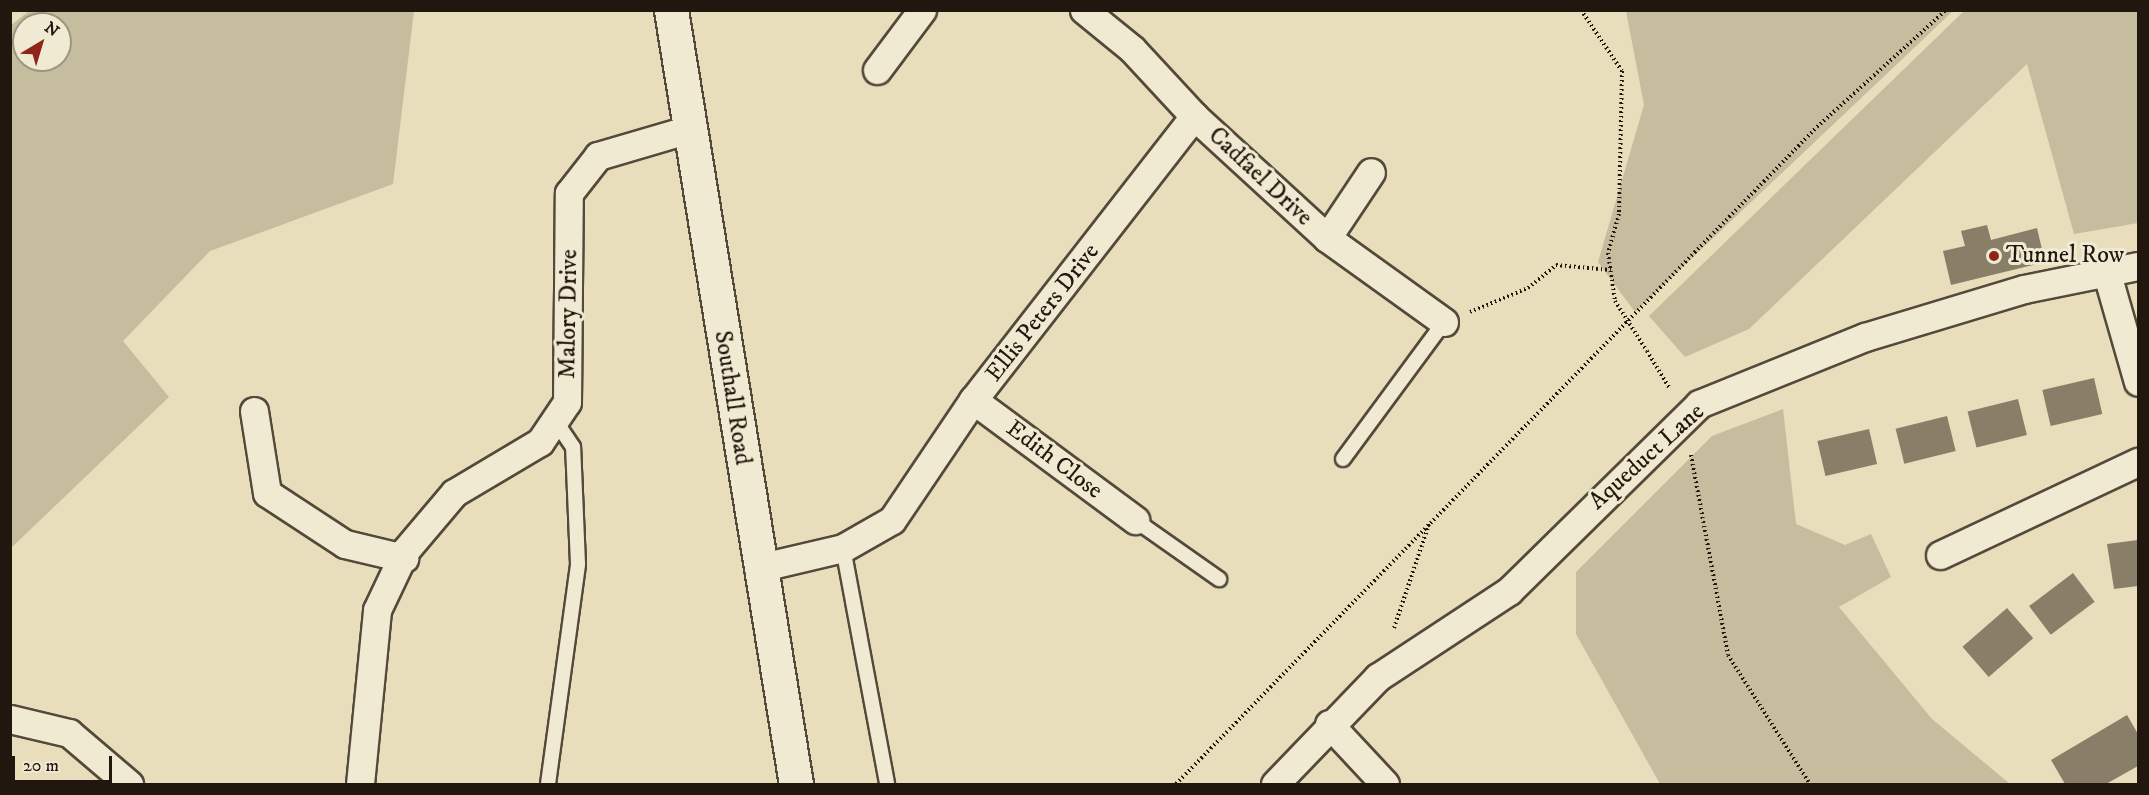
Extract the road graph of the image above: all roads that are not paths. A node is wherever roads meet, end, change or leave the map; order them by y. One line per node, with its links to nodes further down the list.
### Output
1 (671, 10): 6 (street, Southall Road)
2 (921, 10): 4 (street)
3 (1084, 10): 5 (street)
4 (877, 70)
5 (1194, 116): 8 (street, Cadfael Drive); 13 (street, Ellis Peters Drive)
6 (690, 129): 15 (street, Malory Drive); 22 (street, Southall Road)
7 (1371, 172): 8 (street, Cadfael Drive)
8 (1326, 238): 11 (street, Cadfael Drive)
9 (2139, 266): 10 (street, Aqueduct Lane)
10 (2108, 274): 12 (street); 25 (street, Aqueduct Lane)
11 (1444, 322): 16 (lane)
12 (2139, 382)
13 (973, 400): 18 (street, Edith Close); 19 (street, Ellis Peters Drive)
14 (254, 411): 21 (street)
15 (555, 420): 21 (street, Malory Drive); 28 (lane)
16 (1343, 459)
17 (2139, 462): 20 (street)
18 (1136, 520): 23 (lane)
19 (843, 548): 22 (street, Ellis Peters Drive); 30 (lane)
20 (1940, 555)
21 (404, 558): 27 (street, Malory Drive)
22 (758, 568): 29 (street, Southall Road)
23 (1219, 579)
24 (10, 719): 26 (street)
25 (1329, 724): 31 (street, Aqueduct Lane); 32 (street)
26 (129, 784)
27 (360, 784)
28 (548, 784)
29 (796, 784)
30 (887, 784)
31 (1275, 784)
32 (1385, 784)

